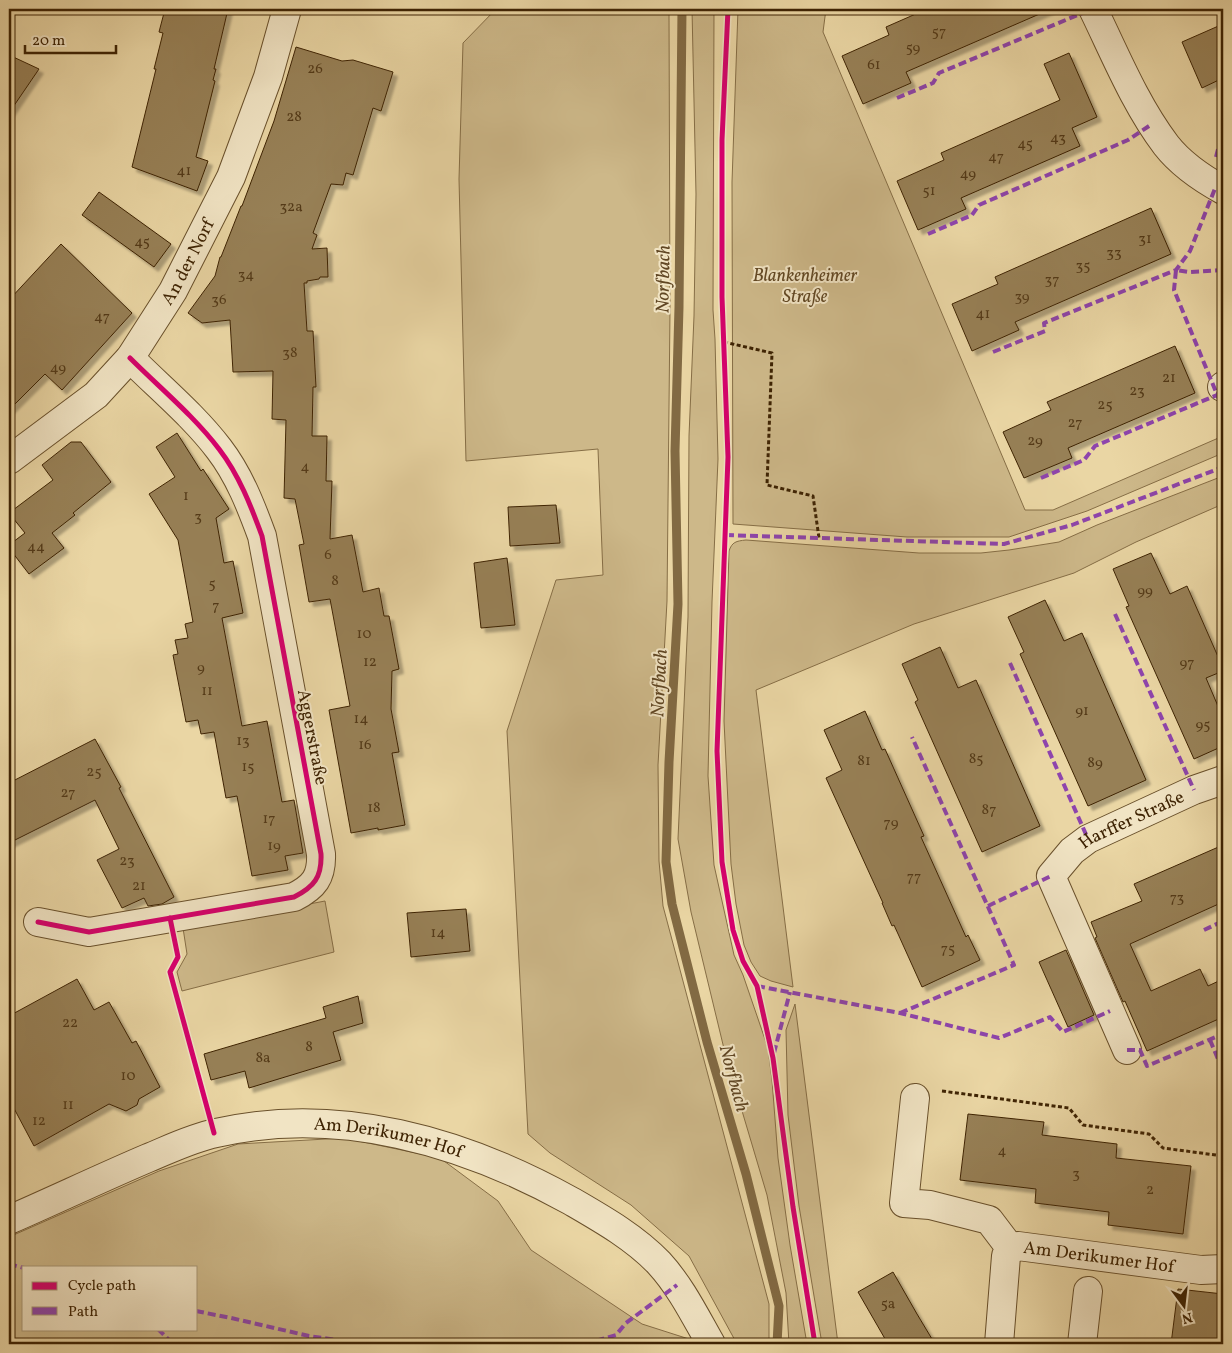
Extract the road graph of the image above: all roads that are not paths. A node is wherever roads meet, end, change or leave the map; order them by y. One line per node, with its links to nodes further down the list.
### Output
1 (287, 9): 4 (street, An der Norf)
2 (1093, 9): 3 (street)
3 (1223, 190)
4 (130, 358): 5 (street, An der Norf); 7 (street, Aggerstraße)
5 (9, 460)
6 (1223, 780): 8 (street, Harffer Straße)
7 (38, 922)
8 (1127, 1050)
9 (916, 1098): 11 (street)
10 (9, 1220): 14 (street, Am Derikumer Hof)
11 (1011, 1249): 12 (street, Am Derikumer Hof); 15 (street, Am Derikumer Hof)
12 (1223, 1269)
13 (1088, 1291): 16 (street)
14 (711, 1344)
15 (999, 1344)
16 (1082, 1344)

